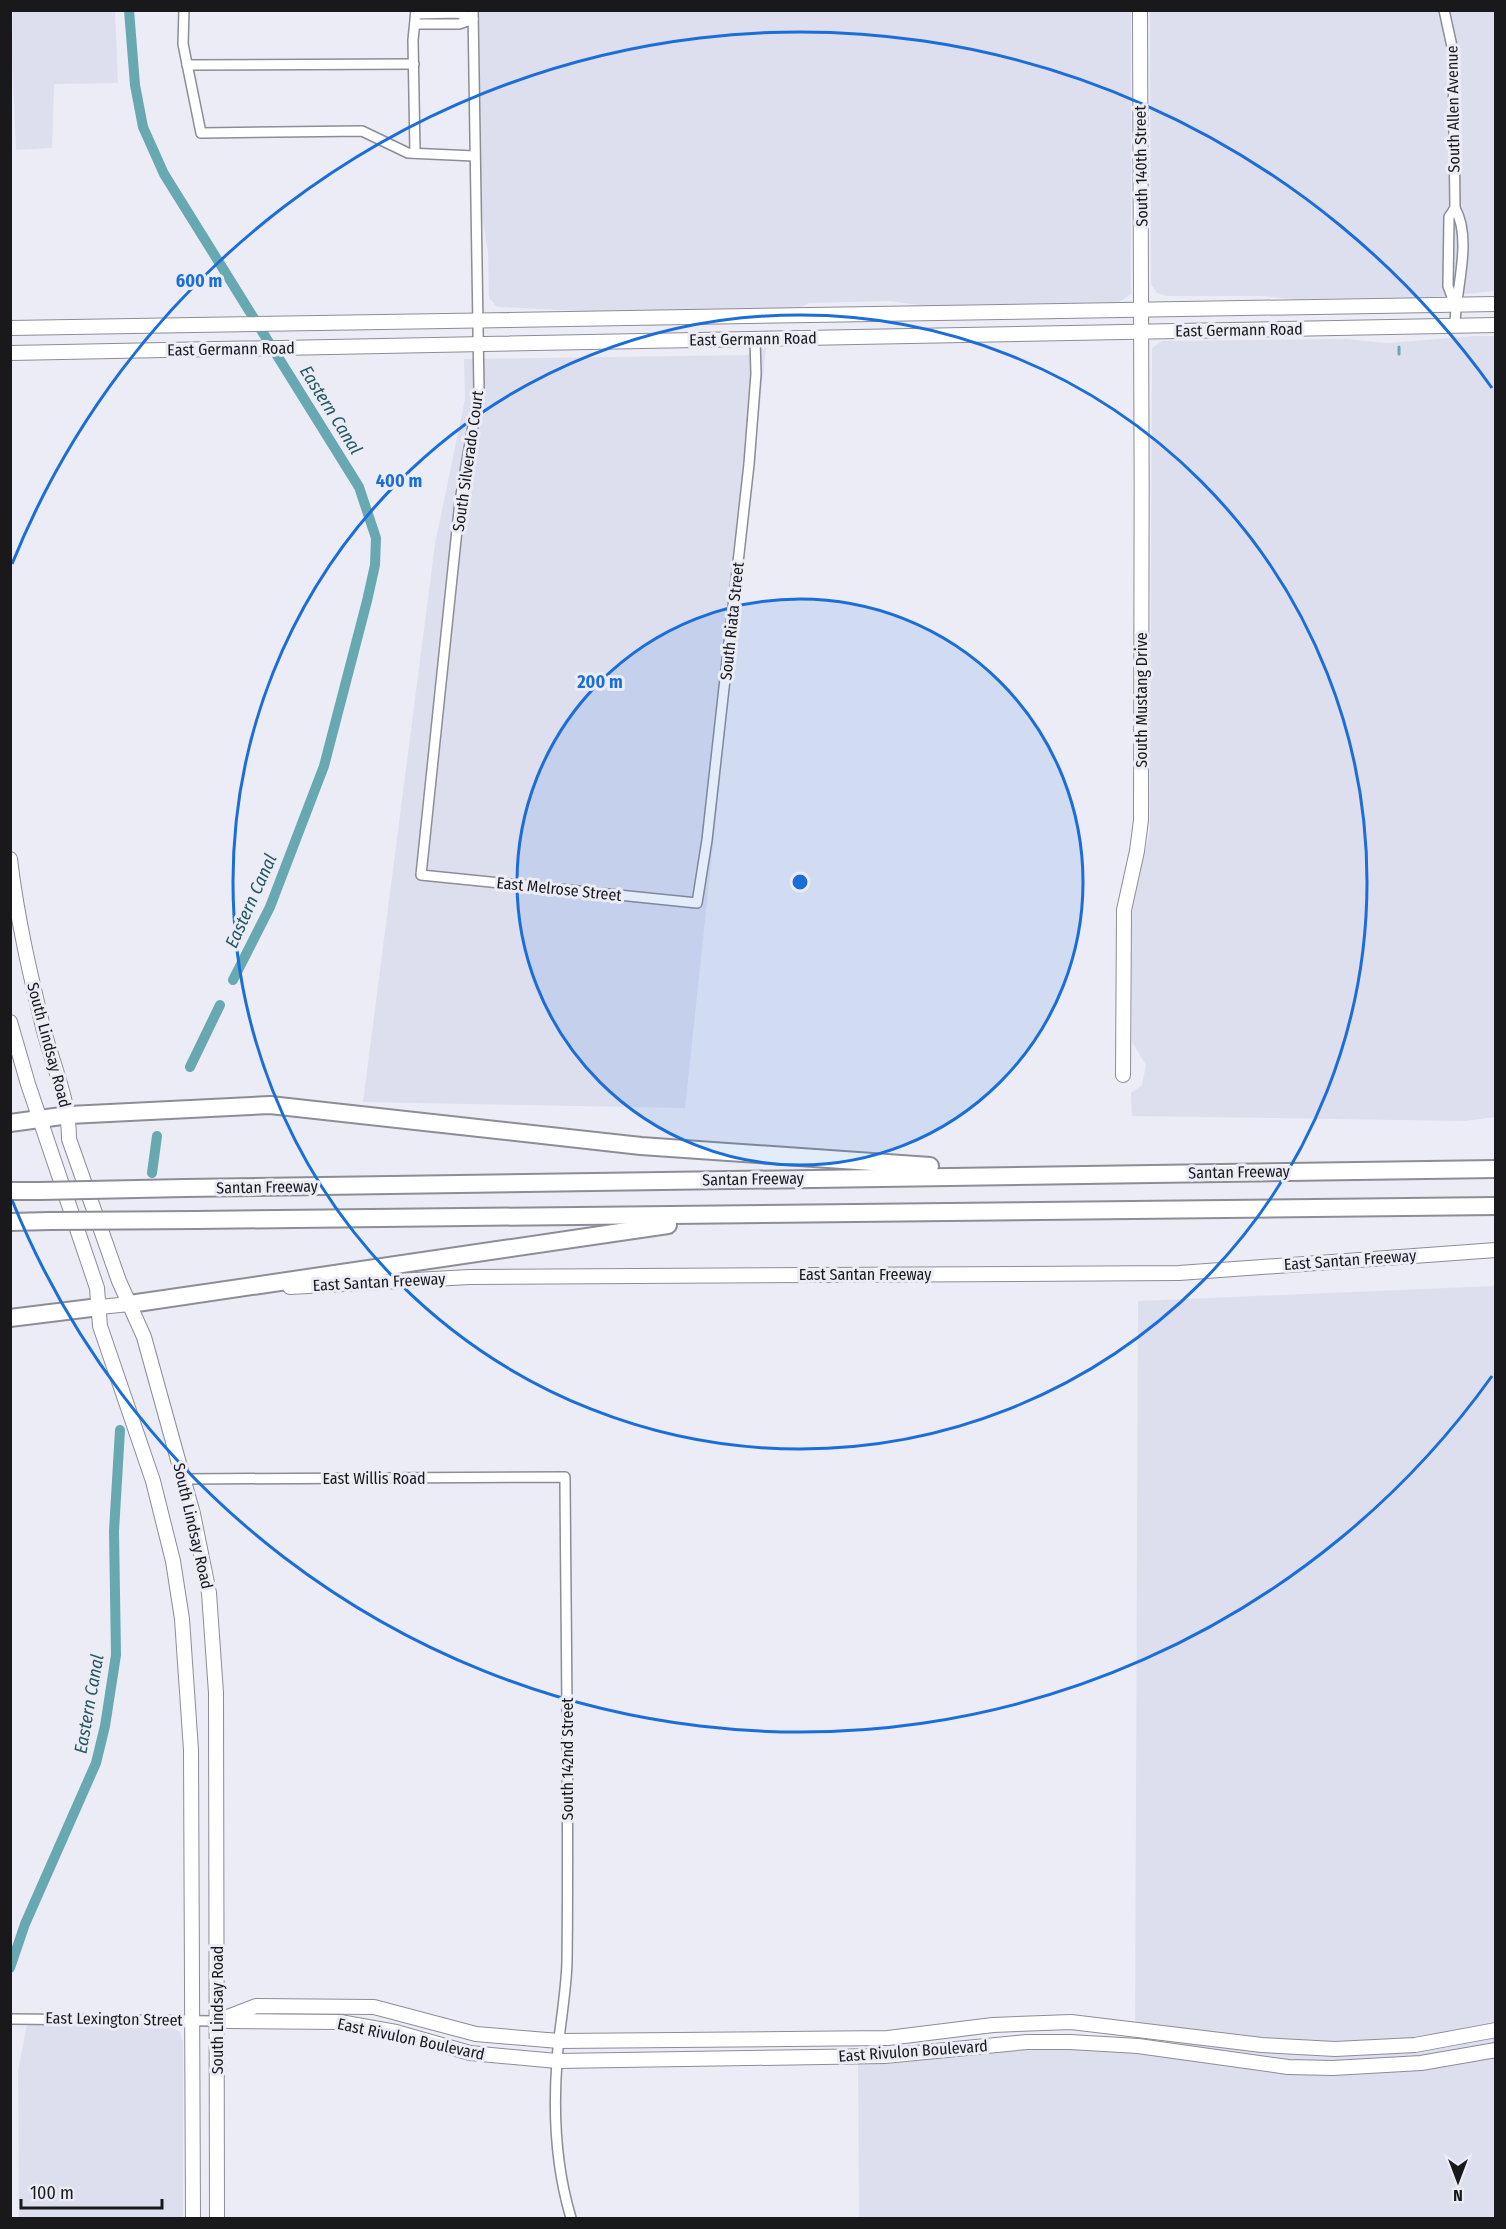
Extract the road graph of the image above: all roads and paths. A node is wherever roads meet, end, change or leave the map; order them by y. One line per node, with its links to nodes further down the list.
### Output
1 (184, 10): 8 (street)
2 (1140, 10): 13 (main road, South 140th Street)
3 (1444, 10): 12 (street, South Allen Avenue)
4 (416, 12): 5 (street); 6 (street)
5 (473, 15): 6 (street); 10 (street, South Silverado Court)
6 (415, 24): 7 (street)
7 (414, 64): 8 (street); 9 (street)
8 (187, 65): 9 (street)
9 (415, 153): 10 (street)
10 (474, 156): 14 (street, South Silverado Court)
11 (1496, 304): 12 (main road, East Germann Road)
12 (1455, 305): 13 (main road, East Germann Road); 16 (street, South Allen Avenue)
13 (1143, 321): 14 (main road, East Germann Road); 16 (main road, East Germann Road); 18 (main road, East Germann Road); 25 (main road, South Mustang Drive)
14 (478, 322): 17 (main road, East Germann Road); 19 (street, South Silverado Court)
15 (1496, 325): 16 (main road, East Germann Road)
16 (1455, 326)
17 (10, 328)
18 (755, 339): 19 (main road, East Germann Road); 23 (street, South Riata Street)
19 (479, 345): 20 (main road, East Germann Road); 22 (street, South Silverado Court)
20 (10, 353)
21 (10, 859): 26 (main road, South Lindsay Road)
22 (421, 875): 23 (street, East Melrose Street)
23 (697, 903)
24 (10, 1022): 27 (main road, South Lindsay Road)
25 (1122, 1075)
26 (69, 1115): 27 (highway); 32 (highway); 41 (main road, South Lindsay Road)
27 (40, 1119): 28 (highway); 42 (main road, South Lindsay Road)
28 (10, 1123)
29 (1496, 1161): 31 (highway)
30 (1496, 1169): 31 (highway, Santan Freeway)
31 (1397, 1170): 32 (highway, Santan Freeway)
32 (1123, 1173): 33 (highway, Santan Freeway, bridge)
33 (10, 1191)
34 (1496, 1206): 35 (highway, Santan Freeway)
35 (1422, 1207): 36 (highway, Santan Freeway); 37 (highway)
36 (728, 1216): 38 (highway, Santan Freeway, bridge); 40 (highway)
37 (1496, 1218)
38 (10, 1222)
39 (1496, 1250): 40 (main road, East Santan Freeway)
40 (234, 1290): 41 (highway)
41 (130, 1304): 42 (main road); 45 (main road, South Lindsay Road)
42 (99, 1307): 43 (highway); 47 (main road, South Lindsay Road)
43 (10, 1318)
44 (565, 1477): 45 (street, East Willis Road); 50 (street, South 142nd Street)
45 (183, 1479): 48 (main road, South Lindsay Road)
46 (14, 2019): 47 (street, East Lexington Street)
47 (193, 2021): 48 (street, East Lexington Street); 53 (main road, South Lindsay Road)
48 (217, 2021): 50 (main road, East Rivulon Boulevard); 52 (main road, East Rivulon Boulevard); 54 (main road, South Lindsay Road)
49 (1496, 2030): 50 (main road, East Rivulon Boulevard)
50 (559, 2041): 52 (street, South 142nd Street)
51 (1496, 2050): 52 (main road, East Rivulon Boulevard)
52 (556, 2061): 55 (street, South 142nd Street)
53 (193, 2218)
54 (217, 2218)
55 (571, 2218)

